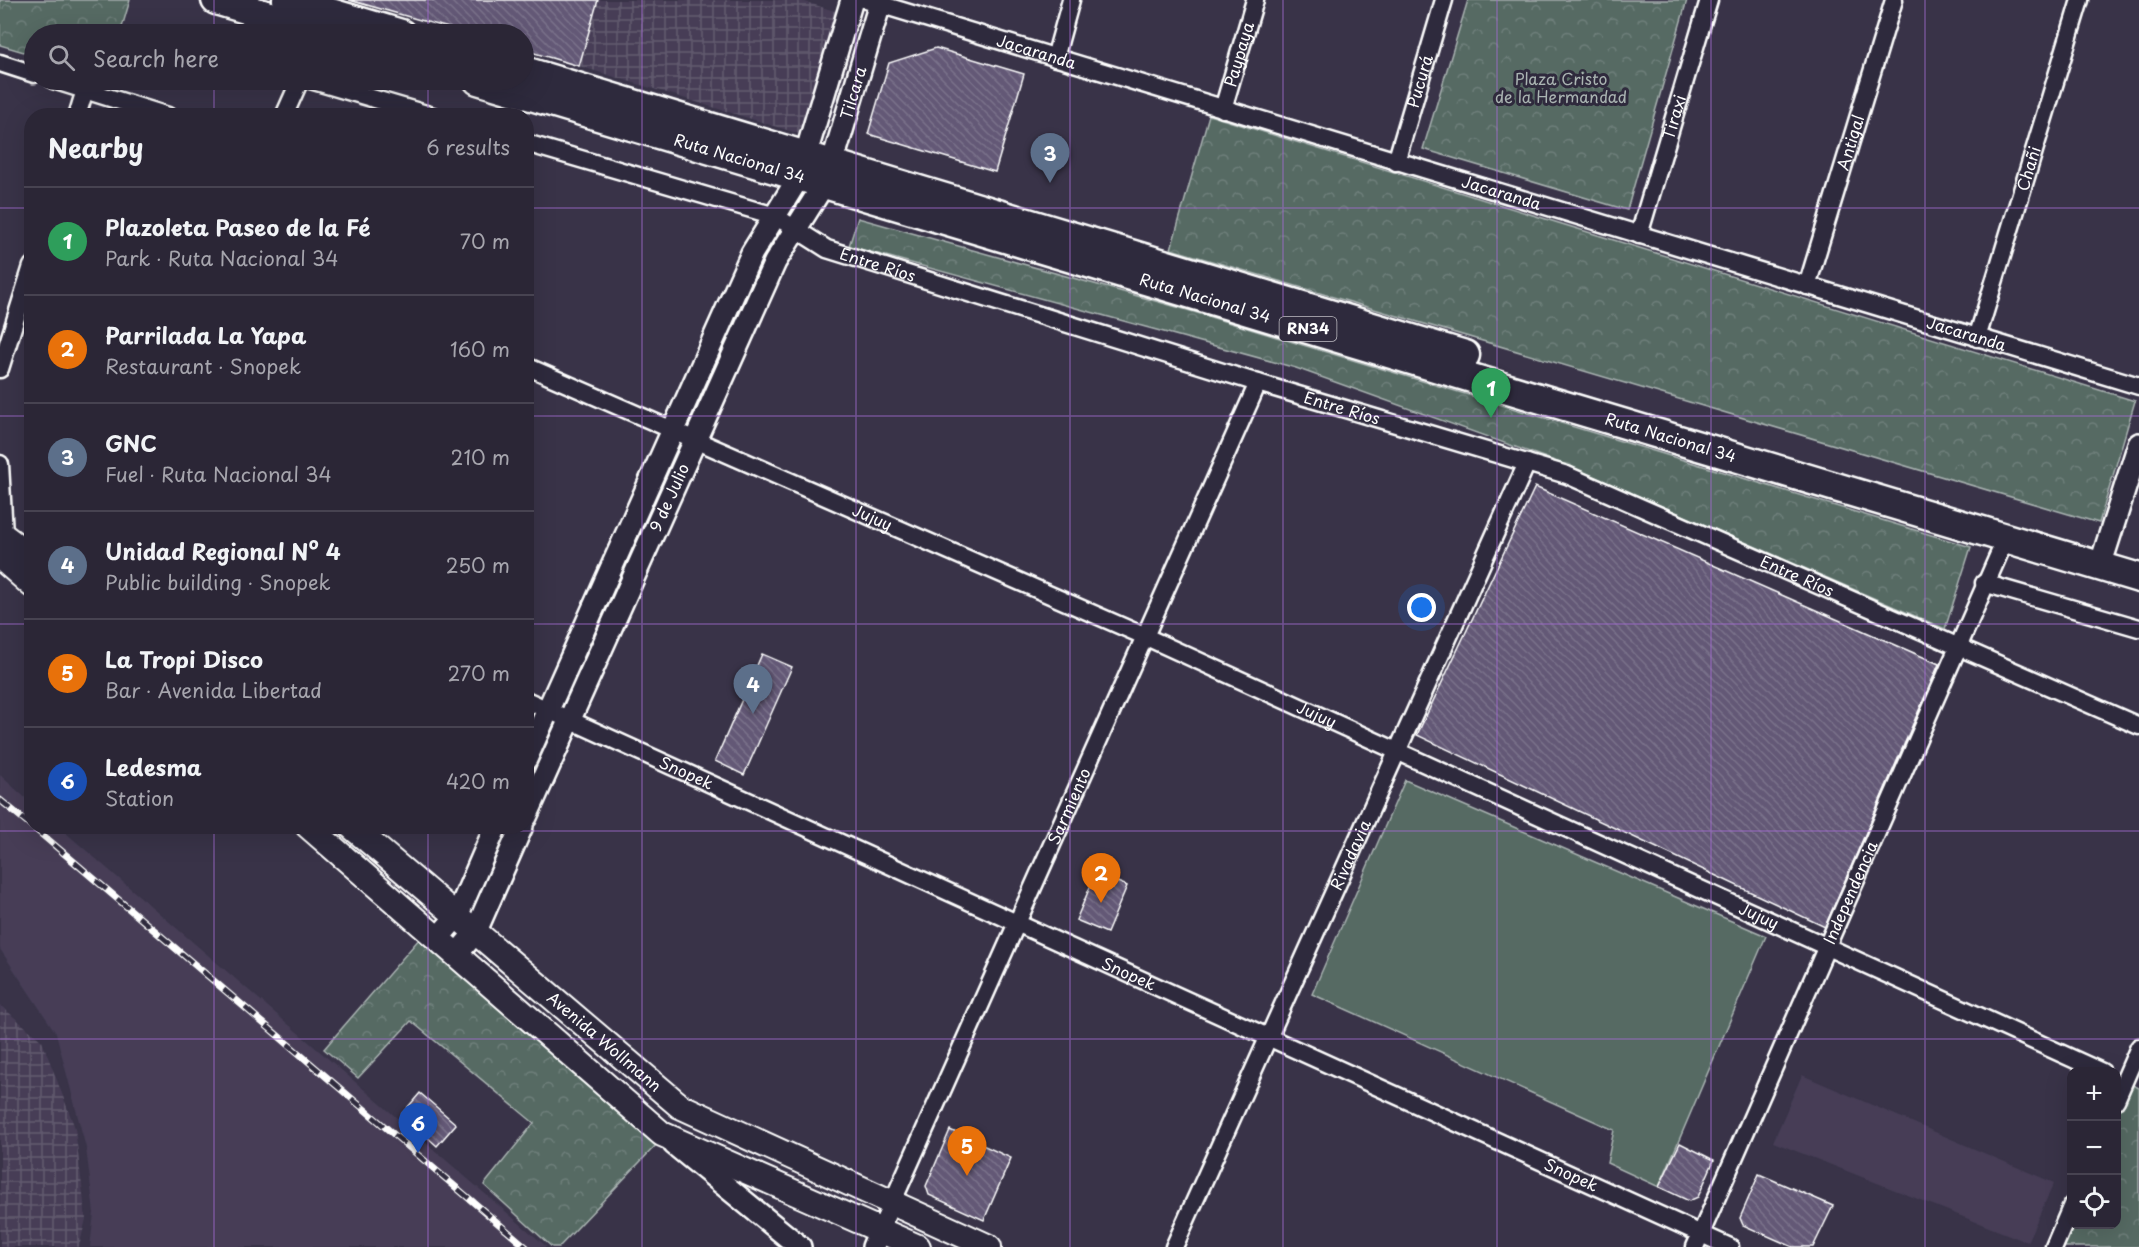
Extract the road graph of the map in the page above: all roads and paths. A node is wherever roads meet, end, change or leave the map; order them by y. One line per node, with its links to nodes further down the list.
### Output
1 (216, 0): 11 (highway)
2 (287, 0): 12 (highway)
3 (852, 0): 28 (street, Tilcara)
4 (1071, 0): 13 (street)
5 (1255, 0): 25 (street, Paypaya)
6 (1444, 0): 27 (street, Pucurá)
7 (1709, 0): 31 (street, Tiraxi)
8 (1894, 0): 32 (street, Antigal)
9 (2079, 0): 34 (street, Chañi)
10 (876, 1): 13 (street, Jacaranda); 28 (street, Tilcara)
11 (292, 24)
12 (368, 24)
13 (1055, 58): 25 (street, Jacaranda)
14 (0, 63): 15 (street)
15 (24, 71)
16 (534, 74): 28 (highway, Ruta Nacional 34 / RN34)
17 (85, 90): 21 (street); 22 (street)
18 (296, 90): 23 (street)
19 (344, 90): 24 (street)
20 (515, 90): 28 (highway, Ruta Nacional 34 / RN34)
21 (79, 108)
22 (142, 108)
23 (288, 108)
24 (406, 108)
25 (1223, 109): 27 (street, Jacaranda)
26 (534, 145): 29 (street, Entre Ríos)
27 (1396, 162): 31 (street, Jacaranda)
28 (815, 170): 29 (street, 9 de Julio); 30 (street, 9 de Julio); 45 (highway, Ruta Nacional 34 / RN34); 48 (highway, Ruta Nacional 34 / RN34)
29 (775, 216): 30 (street, Entre Ríos); 39 (street, 9 de Julio)
30 (796, 230): 37 (street, Entre Ríos); 40 (street, 9 de Julio)
31 (1639, 235): 32 (street, Jacaranda)
32 (1807, 286): 34 (street, Jacaranda)
33 (24, 292): 35 (street)
34 (1977, 338): 38 (street, Jacaranda)
35 (0, 369)
36 (534, 369): 39 (street, Jujuy)
37 (1258, 383): 42 (street, Entre Ríos); 53 (street, Sarmiento)
38 (2139, 386)
39 (673, 430): 40 (street, Jujuy); 56 (street, 9 de Julio)
40 (696, 440): 53 (street, Jujuy); 57 (street, 9 de Julio)
41 (2139, 444): 48 (street)
42 (1527, 463): 54 (street, Entre Ríos); 60 (street, Rivadavia)
43 (0, 464): 44 (street)
44 (1, 536): 46 (main road)
45 (2006, 538): 48 (highway, Ruta Nacional 34 / RN34); 51 (street, Independencia)
46 (24, 552)
47 (0, 557): 50 (main road)
48 (2104, 558): 49 (highway, Ruta Nacional 34 / RN34)
49 (2138, 569)
50 (24, 578)
51 (1984, 583): 52 (street); 54 (street, Independencia)
52 (2139, 628)
53 (1144, 636): 60 (street, Jujuy); 67 (street, Sarmiento)
54 (1957, 646): 58 (street, Entre Ríos); 70 (street, Independencia)
55 (534, 704): 56 (street, Snopek)
56 (548, 710): 57 (street, Snopek); 59 (street, 9 de Julio)
57 (570, 720): 61 (street, 9 de Julio); 67 (street, Snopek)
58 (2139, 726)
59 (534, 741)
60 (1398, 751): 70 (street, Jujuy); 72 (street, Rivadavia)
61 (534, 800)
62 (317, 834): 69 (main road, Avenida Wollmann)
63 (360, 834): 66 (main road, Avenida Wollmann)
64 (493, 834): 66 (street)
65 (518, 834): 68 (street)
66 (457, 916): 68 (main road, Avenida Wollmann); 69 (street)
67 (1015, 923): 72 (street, Snopek); 77 (street, Sarmiento)
68 (475, 933): 71 (street); 77 (main road, Avenida Wollmann)
69 (437, 939): 71 (main road, Avenida Wollmann)
70 (1826, 946): 74 (street, Jujuy); 80 (street, Independencia)
71 (456, 956): 76 (main road, Avenida Wollmann)
72 (1269, 1038): 80 (street, Snopek); 84 (street, Rivadavia)
73 (2139, 1047): 75 (street)
74 (2093, 1067)
75 (2127, 1083)
76 (662, 1134): 79 (main road, Avenida Wollmann); 81 (street, Avenida Wollmann)
77 (892, 1203): 79 (street, Sarmiento); 83 (main road, Avenida Wollmann)
78 (2067, 1217): 86 (street)
79 (877, 1239): 82 (main road, Avenida Wollmann)
80 (1698, 1240): 85 (street, Snopek)
81 (800, 1247)
82 (918, 1247)
83 (989, 1247)
84 (1174, 1247)
85 (1730, 1247)
86 (2054, 1247)

